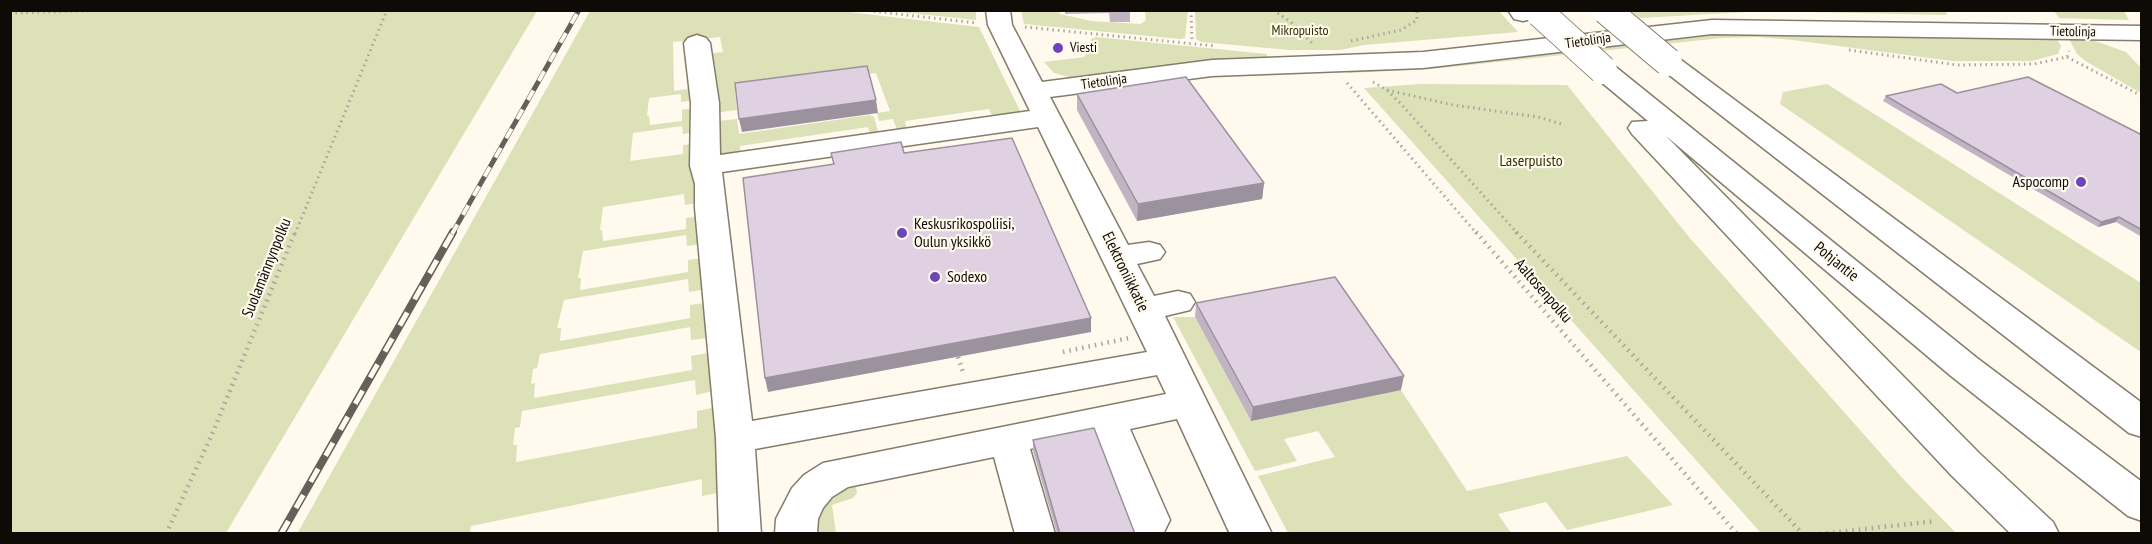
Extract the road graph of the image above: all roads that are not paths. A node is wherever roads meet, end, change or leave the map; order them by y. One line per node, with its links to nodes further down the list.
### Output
1 (1606, 10): 13 (main road, bridge)
2 (1980, 10): 5 (main road)
3 (1530, 12): 10 (main road)
4 (999, 18): 11 (main road, Elektroniikkatie)
5 (2003, 30): 6 (main road, Tietolinja); 11 (main road, Tietolinja)
6 (2116, 33): 7 (main road, Tietolinja); 9 (main road)
7 (2142, 33)
8 (697, 43): 12 (main road)
9 (2142, 55)
10 (1594, 71): 23 (main road, Pohjantie); 29 (main road)
11 (1042, 104): 12 (main road, Tietolinja); 15 (main road, Elektroniikkatie)
12 (705, 166): 21 (main road)
13 (1838, 193): 17 (main road); 20 (main road)
14 (1178, 302): 15 (main road)
15 (1144, 309): 16 (main road, Elektroniikkatie)
16 (1168, 361): 18 (main road, Elektroniikkatie); 21 (main road)
17 (2142, 399)
18 (1189, 403): 19 (main road); 28 (main road, Elektroniikkatie)
19 (1107, 419): 22 (main road); 25 (main road)
20 (2142, 423)
21 (735, 438): 26 (main road)
22 (1008, 439): 24 (main road); 27 (main road)
23 (2142, 505)
24 (1034, 507)
25 (1149, 520)
26 (740, 534)
27 (796, 534)
28 (1251, 534)
29 (2038, 534)

